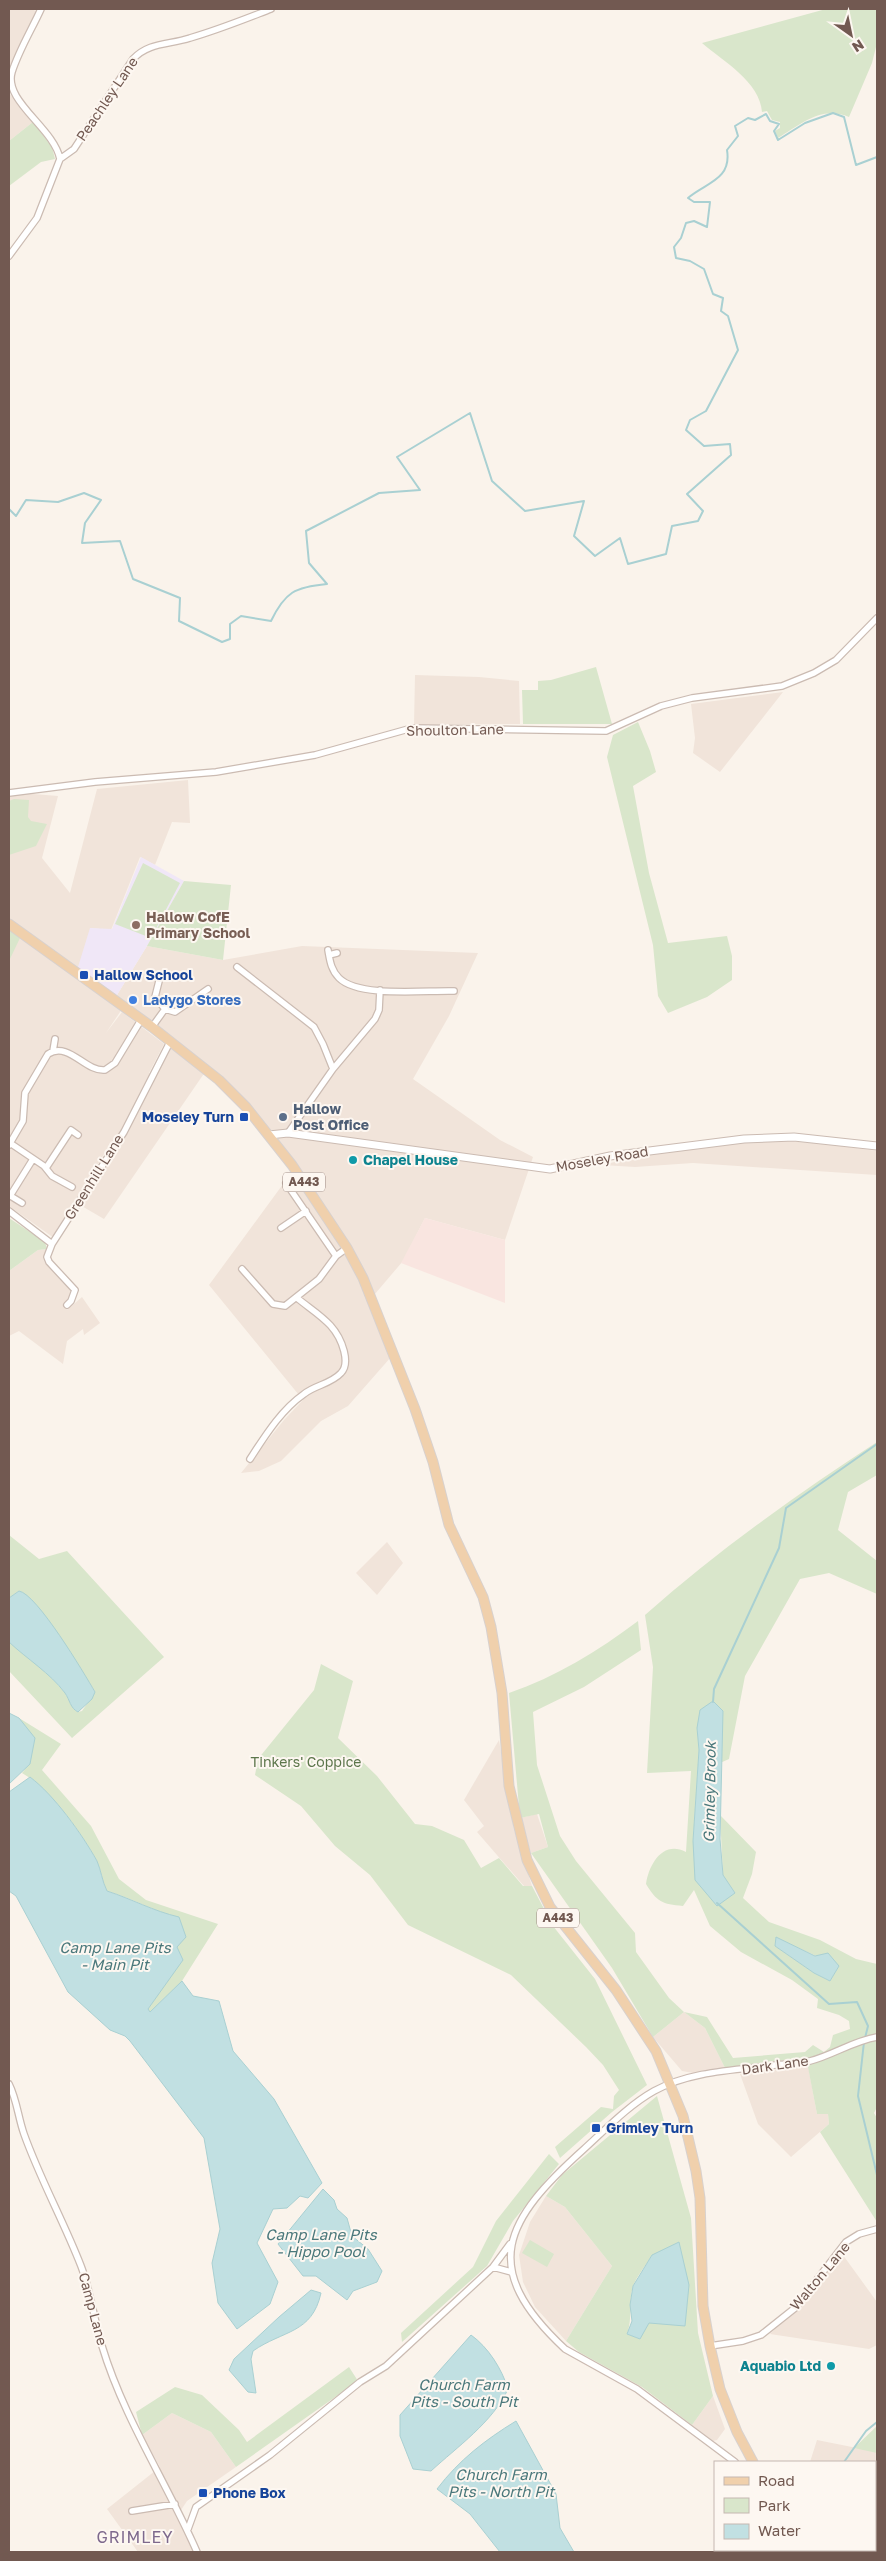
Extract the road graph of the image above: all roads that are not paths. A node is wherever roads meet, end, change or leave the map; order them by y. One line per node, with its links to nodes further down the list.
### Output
1 (41, 9): 3 (street)
2 (271, 9): 3 (street, Peachley Lane)
3 (60, 160): 4 (street)
4 (9, 256)
5 (877, 618): 6 (street, Shoulton Lane)
6 (9, 793)
7 (9, 924): 15 (main road, A443)
8 (337, 953): 13 (street)
9 (237, 967): 20 (street)
10 (160, 976): 14 (street)
11 (208, 989): 14 (street)
12 (452, 989): 13 (street)
13 (380, 990): 20 (street)
14 (165, 1009): 16 (street)
15 (142, 1020): 16 (main road, A443); 19 (street)
16 (152, 1027): 18 (main road, A443)
17 (55, 1039): 19 (street)
18 (170, 1042): 23 (main road, A443); 35 (street, Greenhill Lane)
19 (53, 1051): 24 (street)
20 (333, 1070): 21 (street)
21 (288, 1133): 23 (street, Moseley Road); 25 (street, Moseley Road)
22 (78, 1135): 27 (street)
23 (269, 1135): 36 (main road, A443)
24 (9, 1144): 26 (street)
25 (877, 1146)
26 (33, 1159): 27 (street); 30 (street)
27 (46, 1168): 29 (street)
28 (286, 1183): 32 (street)
29 (72, 1187)
30 (10, 1195): 31 (street)
31 (22, 1203)
32 (306, 1211): 34 (street); 37 (street)
33 (9, 1212): 35 (street)
34 (281, 1228)
35 (52, 1244): 40 (street)
36 (347, 1248): 37 (street); 44 (main road, A443)
37 (336, 1256): 39 (street)
38 (242, 1269): 39 (street)
39 (297, 1298): 41 (street)
40 (67, 1305)
41 (250, 1459)
42 (876, 2037): 44 (street, Dark Lane)
43 (9, 2084): 52 (street, Camp Lane)
44 (671, 2084): 46 (street, Dark Lane); 49 (main road, A443)
45 (877, 2229): 49 (street, Walton Lane)
46 (511, 2243): 47 (street); 48 (street)
47 (493, 2266): 48 (street); 54 (street)
48 (511, 2272): 50 (street)
49 (710, 2346): 51 (main road, A443)
50 (734, 2461)
51 (752, 2461)
52 (175, 2504): 53 (street); 55 (street, Camp Lane)
53 (132, 2511)
54 (193, 2511): 55 (street); 56 (street)
55 (180, 2513): 56 (street, Camp Lane)
56 (188, 2529): 57 (street, Camp Lane)
57 (197, 2552)

